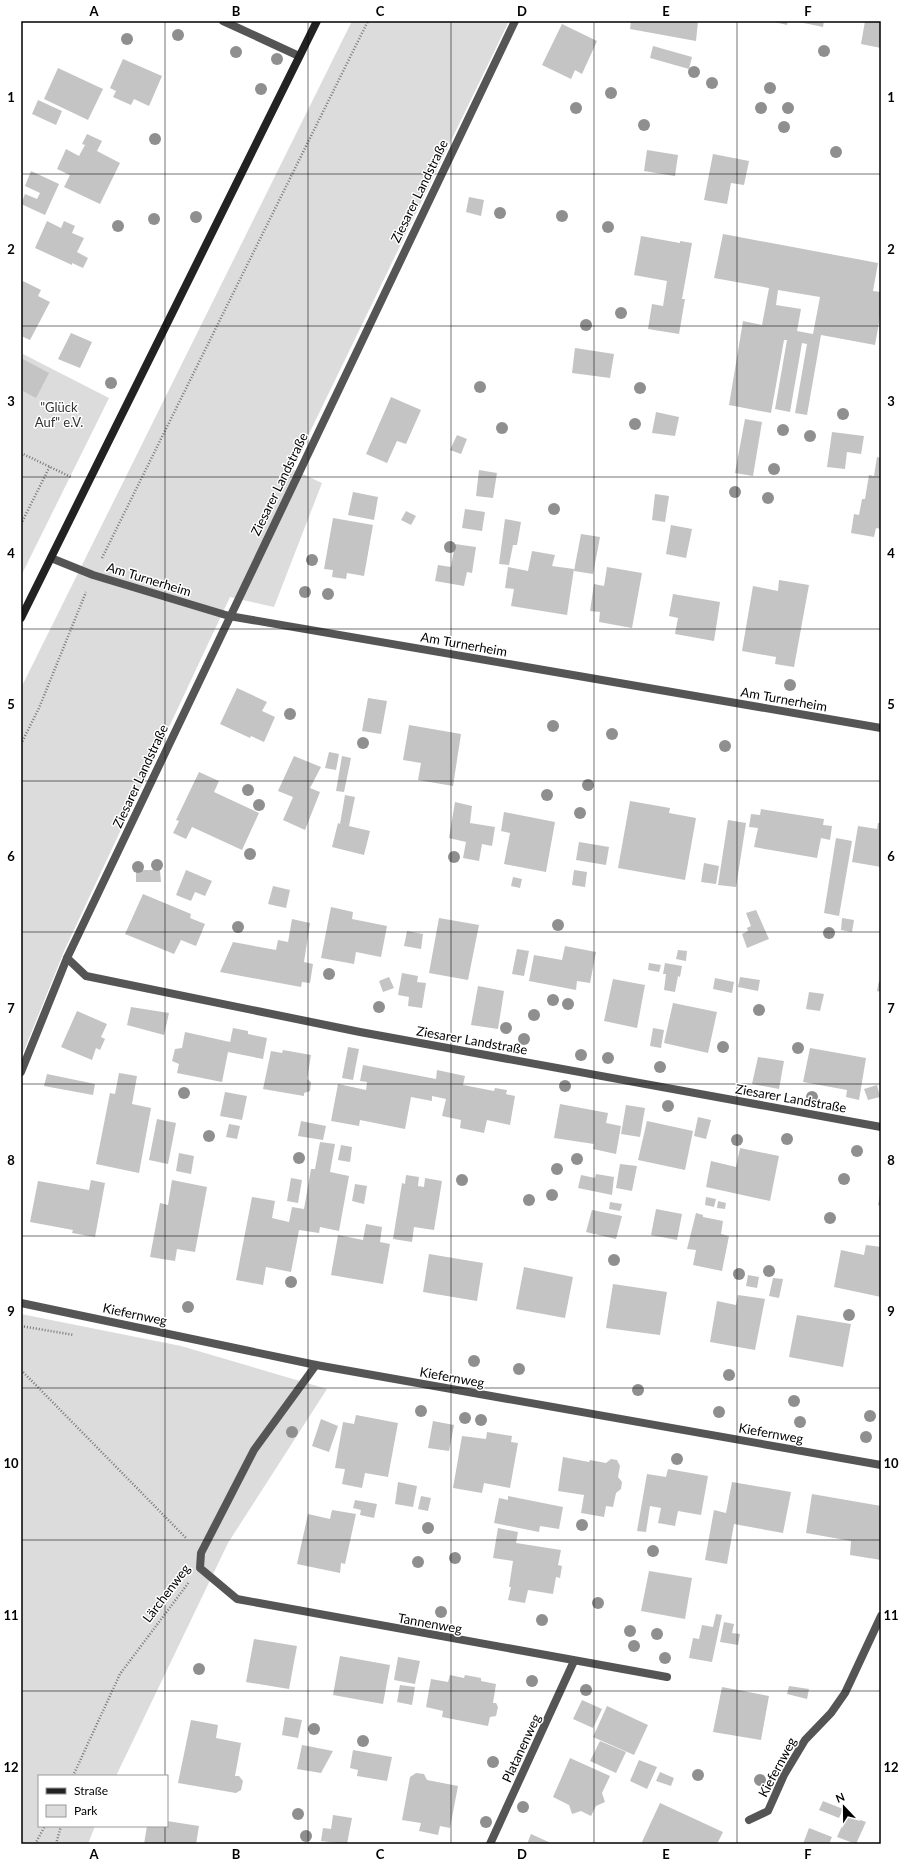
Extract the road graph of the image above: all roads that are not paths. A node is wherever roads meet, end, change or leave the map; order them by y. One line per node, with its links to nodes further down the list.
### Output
1 (223, 21): 4 (street)
2 (316, 21): 4 (main road)
3 (515, 21): 6 (street, Ziesarer Landstraße)
4 (299, 56): 5 (main road)
5 (51, 558): 6 (street, Am Turnerheim); 7 (main road)
6 (229, 616): 8 (street, Am Turnerheim); 9 (street, Ziesarer Landstraße)
7 (21, 618)
8 (881, 728)
9 (67, 958): 10 (street, Ziesarer Landstraße); 11 (street, Ziesarer Landstraße)
10 (21, 1072)
11 (881, 1127)
12 (21, 1303): 13 (street, Kiefernweg)
13 (316, 1365): 14 (street, Kiefernweg); 15 (street, Lärchenweg)
14 (881, 1465)
15 (200, 1568): 17 (street, Tannenweg)
16 (881, 1616): 19 (street, Kiefernweg)
17 (574, 1661): 18 (street, Tannenweg); 20 (street, Platanenweg)
18 (667, 1677)
19 (749, 1820)
20 (490, 1844)

